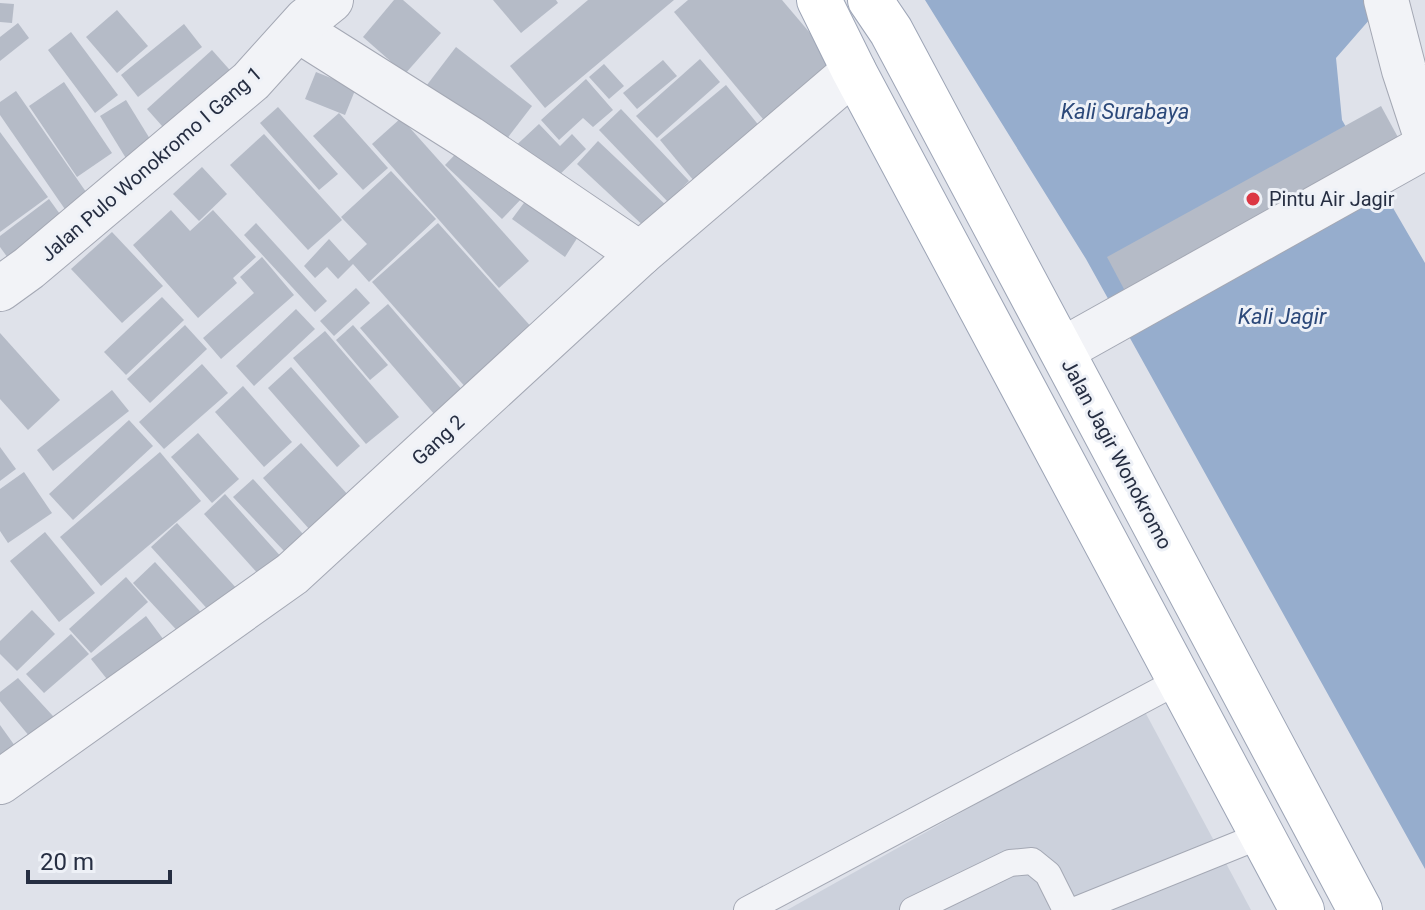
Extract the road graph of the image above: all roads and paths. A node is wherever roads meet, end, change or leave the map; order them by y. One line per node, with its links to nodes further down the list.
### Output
1 (331, 0): 5 (street, Jalan Pulo Wonokromo I Gang 1)
2 (819, 0): 6 (main road)
3 (870, 0): 10 (main road, Jalan Jagir Wonokromo)
4 (1386, 0): 7 (street)
5 (298, 30): 8 (street); 9 (street, Jalan Pulo Wonokromo I Gang 1)
6 (854, 71): 8 (street, Gang 2); 12 (main road)
7 (1417, 148): 10 (street)
8 (640, 254): 13 (street, Gang 2)
9 (0, 289)
10 (1062, 350): 11 (main road, Jalan Jagir Wonokromo)
11 (1225, 656): 12 (main road); 20 (main road, Jalan Jagir Wonokromo)
12 (1180, 680): 14 (main road); 15 (lane)
13 (0, 782)
14 (1262, 835): 18 (lane); 19 (main road)
15 (747, 910)
16 (913, 910): 17 (lane)
17 (1066, 910)
18 (1076, 910)
19 (1302, 910)
20 (1360, 910)

